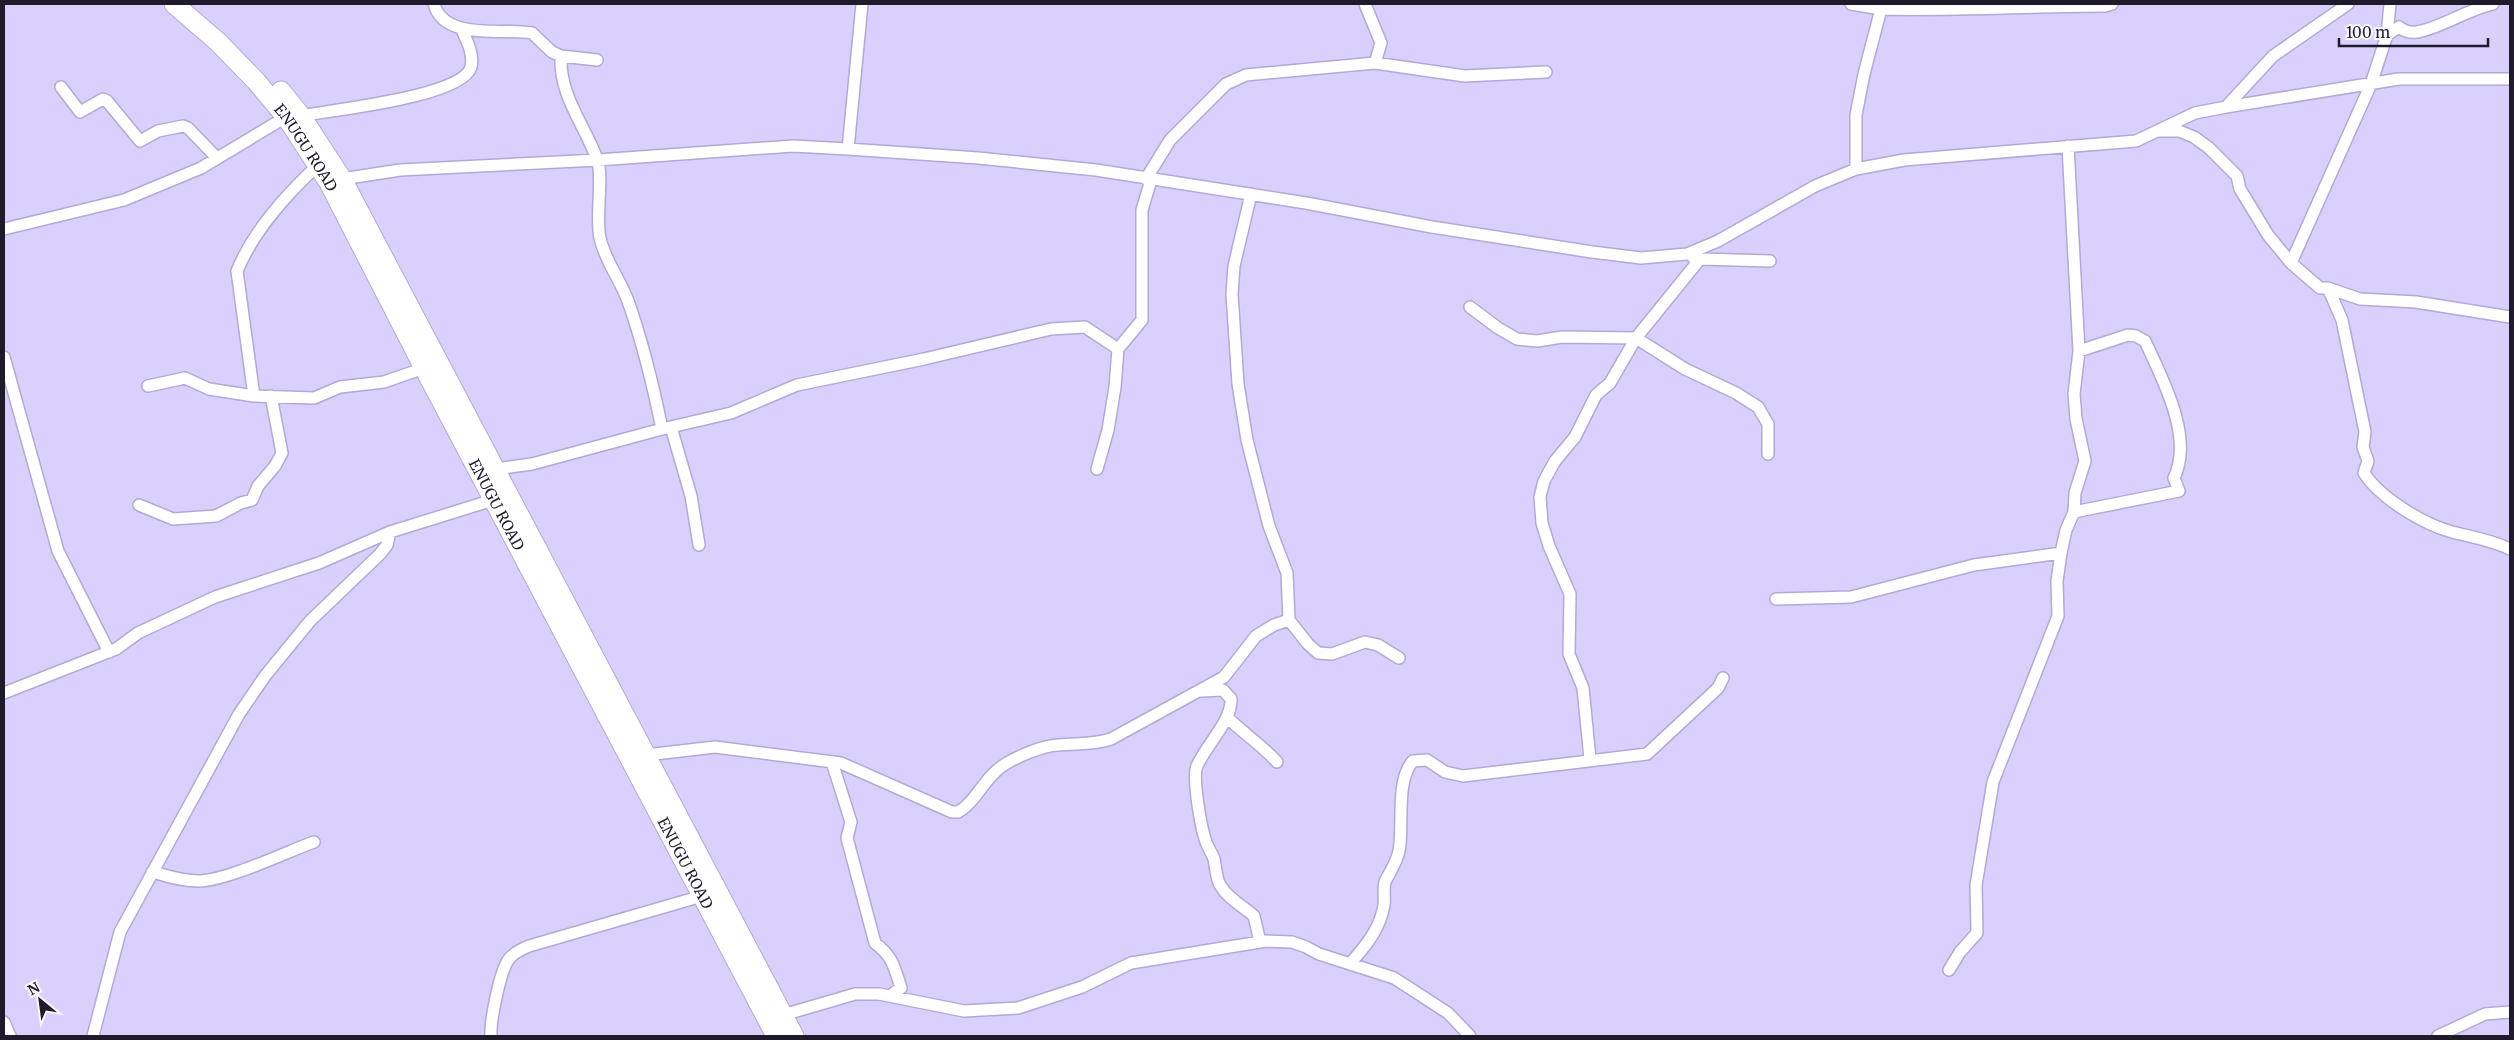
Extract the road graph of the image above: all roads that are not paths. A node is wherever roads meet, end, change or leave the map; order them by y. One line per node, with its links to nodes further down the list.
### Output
1 (174, 4): 23 (main road, ENUGU ROAD)
2 (193, 4): 23 (main road)
3 (434, 4): 13 (street)
4 (862, 4): 26 (street)
5 (1365, 4): 17 (street)
6 (1851, 4): 11 (street)
7 (2112, 4): 12 (street)
8 (2348, 4): 22 (street)
9 (2390, 4): 14 (street)
10 (2493, 4): 14 (street)
11 (1881, 6): 12 (street); 30 (street)
12 (1975, 6)
13 (462, 30): 15 (street); 23 (street)
14 (2387, 34): 20 (street)
15 (561, 56): 16 (street); 28 (street)
16 (597, 60)
17 (1375, 63): 18 (street); 32 (street)
18 (1546, 72)
19 (2510, 79): 20 (street)
20 (2371, 84): 22 (street); 38 (street)
21 (61, 87): 27 (street)
22 (2226, 106): 24 (street)
23 (293, 117): 27 (street); 29 (main road, ENUGU ROAD); 31 (main road)
24 (2157, 131): 25 (street); 38 (street)
25 (2068, 146): 30 (street); 44 (street)
26 (848, 149): 28 (street); 32 (street)
27 (217, 158): 34 (street)
28 (598, 160): 31 (street); 50 (street)
29 (318, 165): 46 (main road, ENUGU ROAD); 48 (street)
30 (1856, 169): 35 (street)
31 (342, 179): 53 (main road)
32 (1148, 180): 33 (street); 43 (street)
33 (1250, 194): 35 (street); 62 (street)
34 (4, 229)
35 (1687, 254): 36 (street)
36 (1700, 259): 37 (street); 42 (street)
37 (1770, 261)
38 (2291, 264): 39 (street)
39 (2328, 288): 41 (street); 59 (street)
40 (1470, 308): 42 (street)
41 (2510, 317)
42 (1636, 338): 51 (street); 70 (street)
43 (1118, 349): 50 (street); 52 (street)
44 (2079, 351): 56 (street); 56 (street)
45 (4, 357): 63 (street)
46 (424, 368): 49 (street); 54 (main road, ENUGU ROAD)
47 (148, 386): 48 (street)
48 (254, 396): 49 (street)
49 (271, 396): 55 (street)
50 (666, 428): 53 (street); 58 (street)
51 (1768, 454)
52 (1096, 469)
53 (494, 470): 69 (main road)
54 (493, 500): 57 (street); 75 (main road, ENUGU ROAD)
55 (140, 506)
56 (2074, 512): 60 (street)
57 (390, 532): 63 (street); 74 (street)
58 (699, 545)
59 (2510, 549)
60 (2061, 553): 61 (street); 78 (street)
61 (1776, 599)
62 (1289, 620): 64 (street); 66 (street)
63 (109, 652): 67 (street)
64 (1399, 658)
65 (1724, 678): 70 (street)
66 (1198, 692): 68 (street); 71 (street)
67 (4, 693)
68 (1228, 718): 72 (street); 76 (street)
69 (646, 755): 71 (street); 81 (main road)
70 (1590, 759): 77 (street)
71 (832, 762): 79 (street)
72 (1277, 762)
73 (314, 842): 74 (street)
74 (152, 872): 84 (street)
75 (702, 896): 85 (street); 86 (main road, ENUGU ROAD)
76 (1260, 942): 77 (street); 79 (street)
77 (1350, 964): 88 (street)
78 (1949, 970)
79 (891, 996): 81 (street)
80 (2510, 1012): 89 (street)
81 (783, 1015): 87 (main road)
82 (4, 1022): 83 (street)
83 (10, 1036)
84 (93, 1036)
85 (491, 1036)
86 (776, 1036)
87 (794, 1036)
88 (1470, 1036)
89 (2438, 1036)

